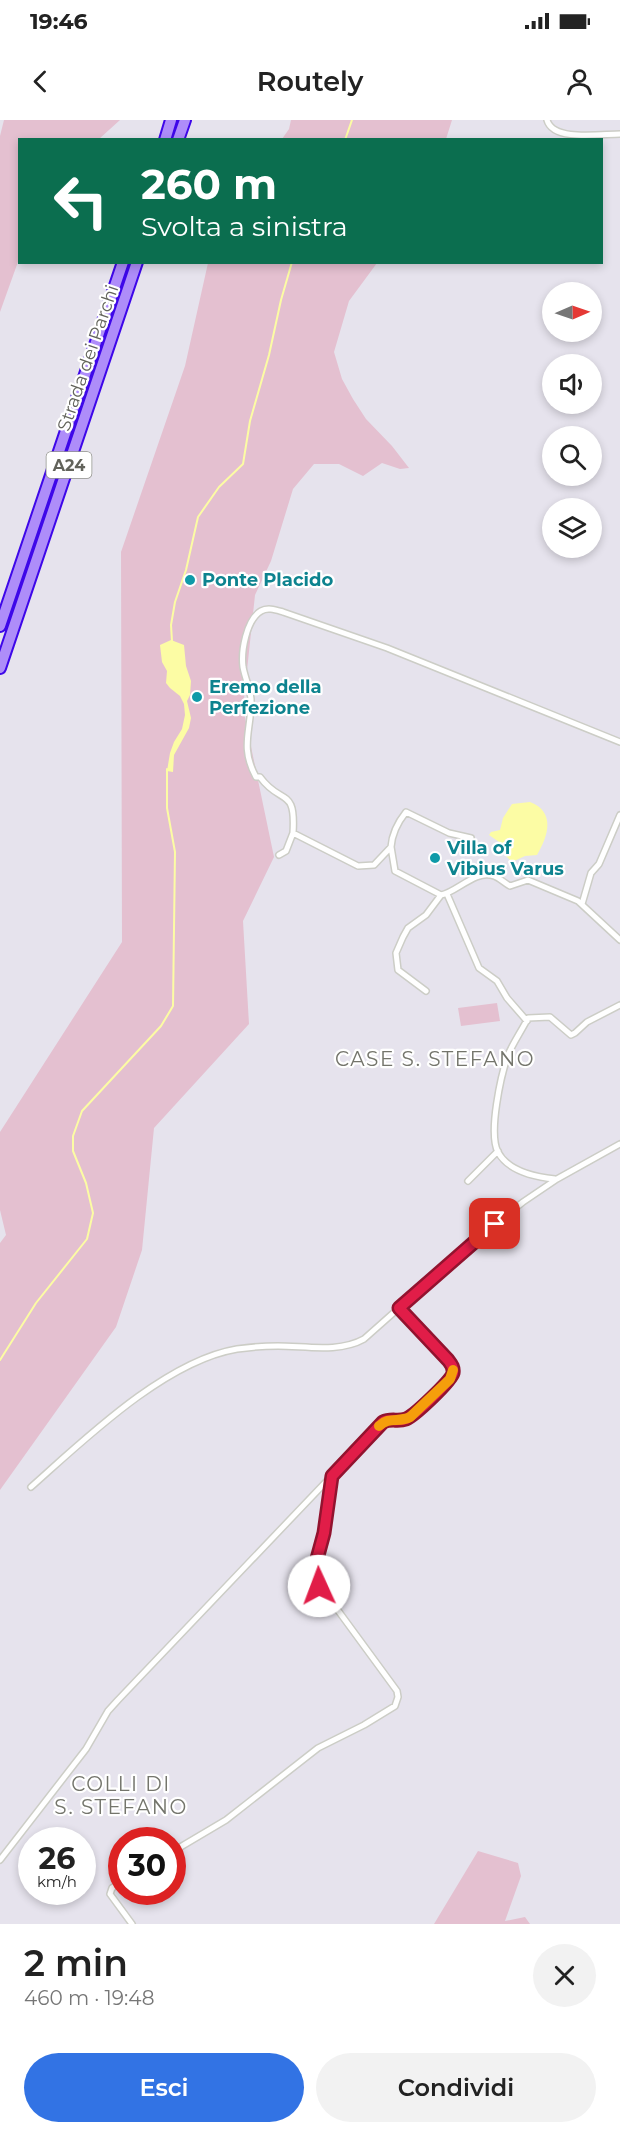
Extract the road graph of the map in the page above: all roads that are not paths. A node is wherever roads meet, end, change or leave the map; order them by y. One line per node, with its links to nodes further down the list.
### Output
1 (171, 120): 5 (highway)
2 (185, 120): 6 (highway)
3 (547, 120): 4 (street)
4 (620, 134)
5 (166, 138)
6 (179, 138)
7 (122, 264): 9 (highway, Strada dei Parchi / A24)
8 (136, 264): 10 (highway, Strada dei Parchi / A24)
9 (0, 626)
10 (0, 668)
11 (620, 742): 13 (street)
12 (620, 815): 18 (street)
13 (293, 833): 15 (street); 16 (street)
14 (471, 838): 15 (street)
15 (392, 847): 17 (street)
16 (279, 855)
17 (444, 895): 18 (street); 20 (street); 22 (street)
18 (582, 904): 19 (street)
19 (620, 940)
20 (426, 992)
21 (620, 1005): 22 (street)
22 (527, 1021): 24 (street)
23 (620, 1144): 25 (street)
24 (498, 1151): 25 (street); 26 (street)
25 (557, 1179): 27 (street)
26 (468, 1181)
27 (399, 1308): 28 (street); 29 (street)
28 (332, 1476): 30 (street); 31 (street)
29 (31, 1487)
30 (186, 1844)
31 (0, 1860)
32 (118, 1905): 33 (street)
33 (132, 1924)

